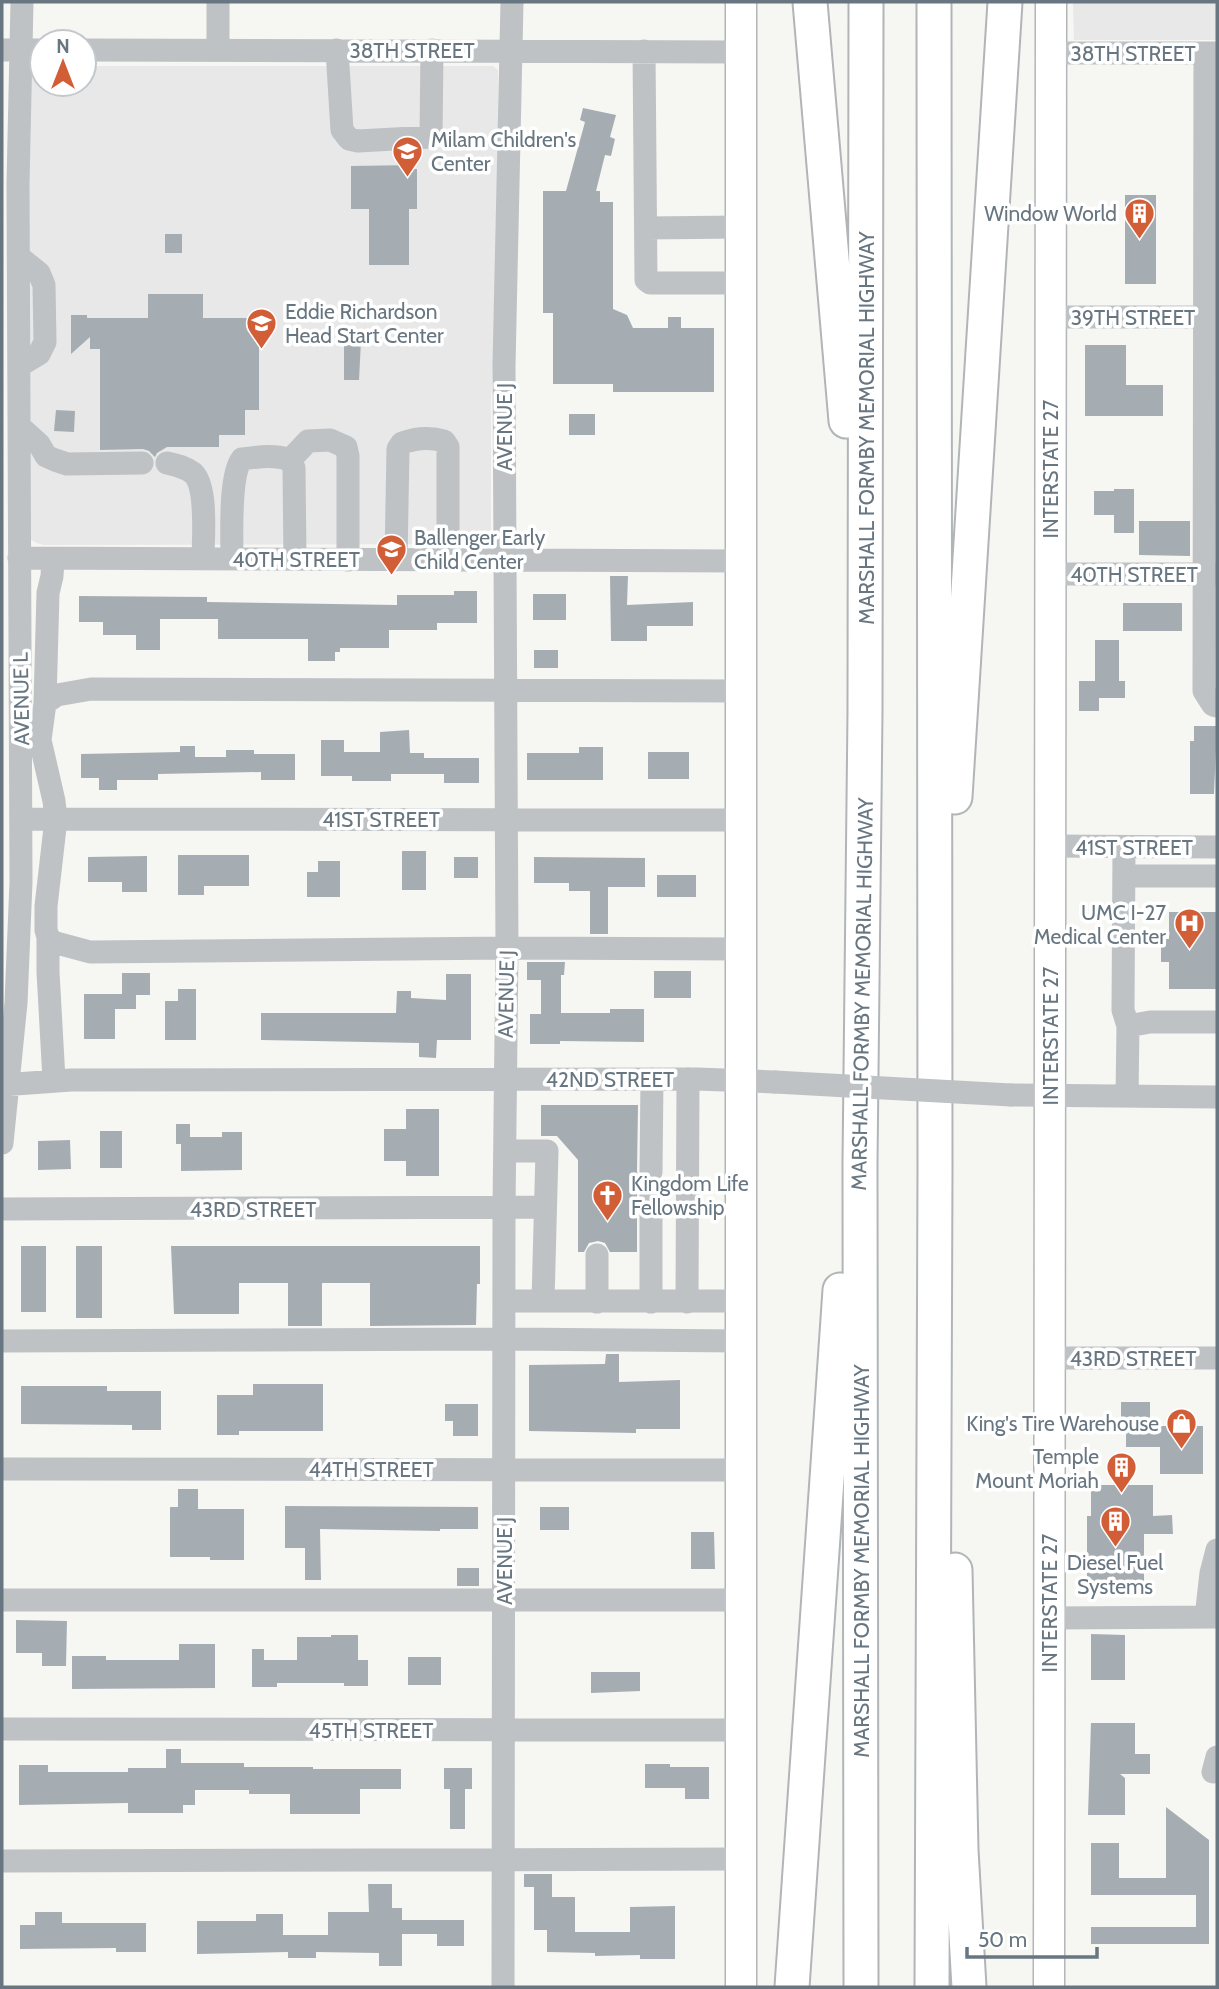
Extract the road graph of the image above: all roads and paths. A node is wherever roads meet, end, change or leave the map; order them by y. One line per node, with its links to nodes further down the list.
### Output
1 (22, 2): 11 (street, AVENUE L)
2 (218, 2): 10 (street)
3 (512, 2): 15 (street, AVENUE J)
4 (741, 2): 17 (main road)
5 (810, 2): 47 (highway)
6 (866, 2): 47 (highway, MARSHALL FORMBY MEMORIAL HIGHWAY)
7 (934, 2): 62 (highway)
8 (1005, 2): 62 (highway)
9 (1051, 2): 18 (main road, INTERSTATE 27)
10 (218, 49): 12 (street, 38TH STREET); 13 (street, 38TH STREET)
11 (22, 50): 26 (street, AVENUE L)
12 (98, 50)
13 (337, 50): 14 (street, 38TH STREET); 14 (street)
14 (432, 50): 15 (street, 38TH STREET)
15 (511, 50): 16 (street, 38TH STREET); 39 (street, AVENUE J)
16 (644, 51): 17 (street, 38TH STREET); 22 (street)
17 (740, 52): 21 (main road)
18 (1049, 53): 19 (street, 38TH STREET); 24 (main road, INTERSTATE 27)
19 (1211, 53): 20 (street)
20 (1211, 183): 25 (street)
21 (740, 227): 22 (street); 23 (main road)
22 (646, 228): 23 (street)
23 (741, 283): 40 (main road)
24 (1049, 317): 25 (street, 39TH STREET); 41 (main road, INTERSTATE 27)
25 (1210, 317): 27 (street)
26 (19, 426): 29 (street); 31 (street, AVENUE L)
27 (1211, 444): 42 (street)
28 (290, 460): 34 (street); 35 (street); 36 (street)
29 (142, 463)
30 (167, 463): 33 (street)
31 (19, 558): 32 (street, 40TH STREET); 48 (street, AVENUE L)
32 (53, 559): 33 (street, 40TH STREET); 45 (street)
33 (204, 559): 34 (street, 40TH STREET)
34 (232, 559): 35 (street, 40TH STREET)
35 (295, 559): 36 (street, 40TH STREET)
36 (348, 560): 37 (street, 40TH STREET)
37 (396, 560): 38 (street, 40TH STREET); 38 (street)
38 (448, 560): 39 (street, 40TH STREET)
39 (504, 560): 40 (street, 40TH STREET); 43 (street, AVENUE J)
40 (741, 561): 44 (main road)
41 (1050, 574): 42 (street, 40TH STREET); 52 (main road, INTERSTATE 27)
42 (1212, 574): 46 (street)
43 (505, 689): 44 (street); 45 (street); 50 (street, AVENUE J)
44 (741, 691): 51 (main road)
45 (45, 703): 49 (street)
46 (1217, 706)
47 (865, 712): 74 (highway, MARSHALL FORMBY MEMORIAL HIGHWAY)
48 (22, 819): 49 (street, 41ST STREET); 68 (street, AVENUE L)
49 (56, 819): 50 (street, 41ST STREET); 57 (street)
50 (505, 820): 51 (street, 41ST STREET); 58 (street, AVENUE J)
51 (741, 820): 59 (main road)
52 (1050, 846): 53 (street, 41ST STREET); 69 (main road, INTERSTATE 27)
53 (1124, 847): 54 (street, 41ST STREET); 55 (street)
54 (1217, 847)
55 (1124, 876): 56 (street); 61 (street)
56 (1217, 876)
57 (48, 937): 58 (street); 66 (street)
58 (507, 948): 59 (street); 63 (street, AVENUE J)
59 (741, 949): 67 (main road)
60 (1217, 1022): 61 (street)
61 (1128, 1026): 70 (street)
62 (935, 1055): 75 (highway)
63 (505, 1079): 64 (street, 42ND STREET); 66 (street, 42ND STREET); 73 (street, AVENUE J)
64 (652, 1079): 65 (street, 42ND STREET); 85 (street)
65 (688, 1079): 67 (street, 42ND STREET); 83 (street)
66 (54, 1080): 68 (street, 42ND STREET)
67 (741, 1080): 69 (street, 42ND STREET, bridge); 84 (main road)
68 (5, 1084): 72 (street, AVENUE L)
69 (1049, 1095): 70 (street, 42ND STREET); 89 (main road, INTERSTATE 27)
70 (1127, 1096): 71 (street, 42ND STREET)
71 (1217, 1097)
72 (2, 1143)
73 (505, 1151): 76 (street); 78 (street, AVENUE J)
74 (860, 1163): 108 (highway); 109 (highway, MARSHALL FORMBY MEMORIAL HIGHWAY)
75 (935, 1169): 110 (highway); 111 (highway)
76 (545, 1207): 78 (street, 43RD STREET); 81 (street)
77 (2, 1209): 78 (street, 43RD STREET)
78 (504, 1209): 80 (street, AVENUE J)
79 (597, 1255): 82 (street)
80 (504, 1301): 81 (street); 86 (street, AVENUE J)
81 (543, 1301): 82 (street)
82 (597, 1301): 85 (street)
83 (687, 1301): 84 (street); 85 (street)
84 (741, 1301): 88 (main road)
85 (651, 1302)
86 (505, 1339): 87 (street); 88 (street); 92 (street, AVENUE J)
87 (2, 1340)
88 (741, 1341): 93 (main road)
89 (1049, 1357): 90 (street, 43RD STREET); 99 (main road, INTERSTATE 27)
90 (1217, 1357)
91 (2, 1469): 92 (street, 44TH STREET)
92 (504, 1469): 93 (street, 44TH STREET); 95 (street, AVENUE J)
93 (741, 1470): 97 (main road)
94 (1217, 1550): 98 (street)
95 (505, 1599): 96 (street); 97 (street); 101 (street, AVENUE J)
96 (2, 1600)
97 (741, 1600): 102 (main road)
98 (1211, 1617): 99 (street)
99 (1049, 1618): 112 (main road, INTERSTATE 27)
100 (2, 1729): 101 (street, 45TH STREET)
101 (503, 1730): 102 (street, 45TH STREET); 104 (street, AVENUE J)
102 (741, 1730): 103 (main road)
103 (741, 1859): 104 (street); 107 (main road)
104 (503, 1860): 105 (street); 106 (street, AVENUE J)
105 (2, 1861)
106 (503, 1987)
107 (741, 1987)
108 (792, 1987)
109 (861, 1987)
110 (932, 1987)
111 (969, 1987)
112 (1049, 1987)

